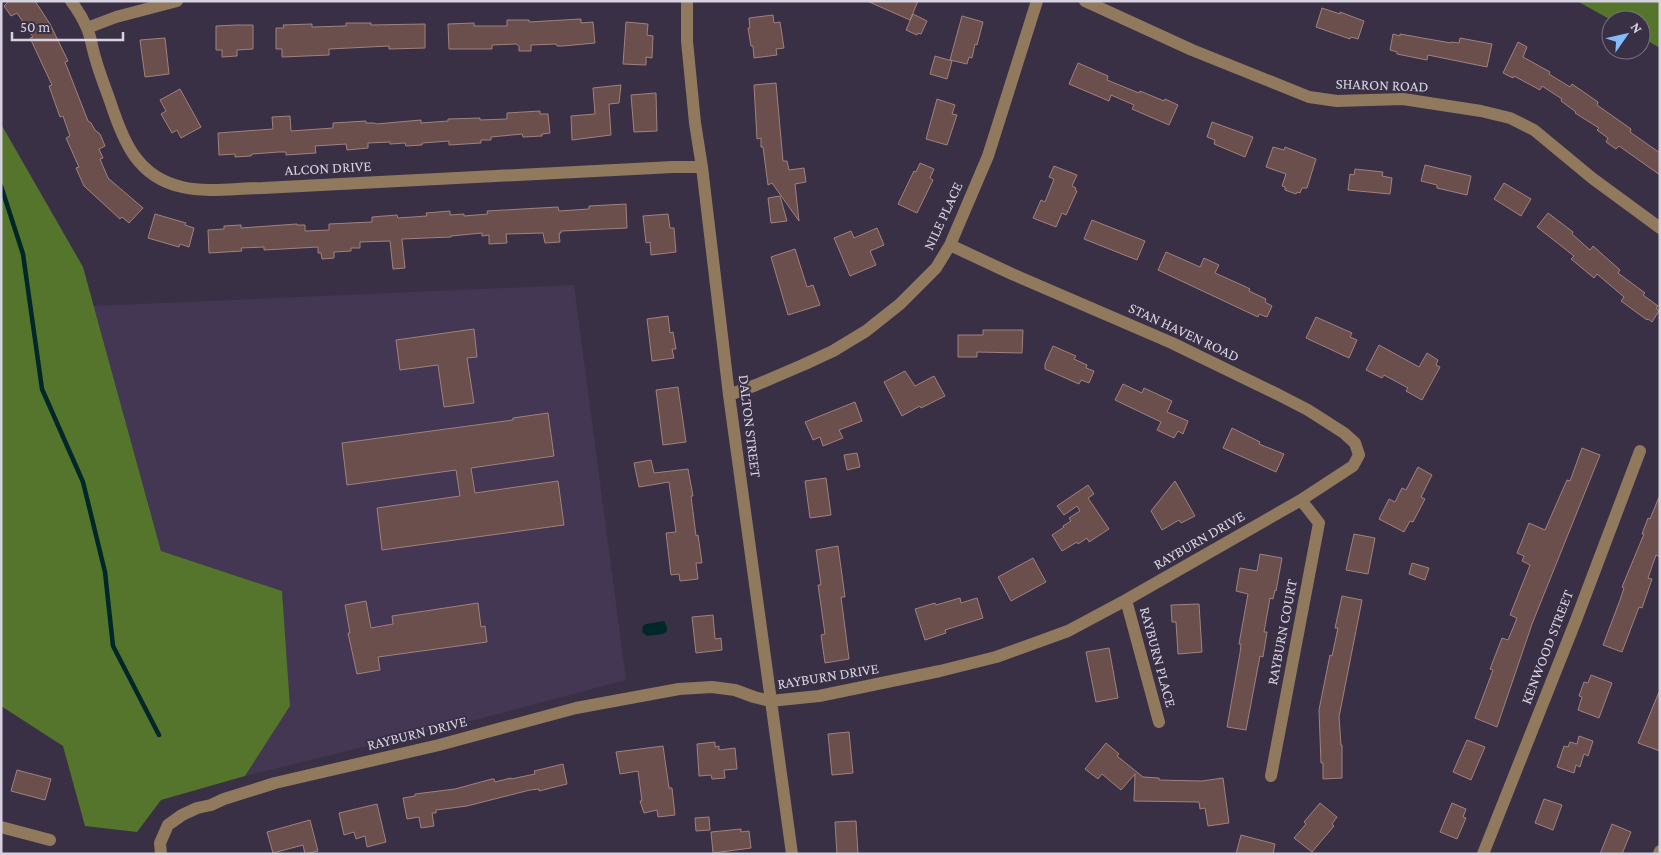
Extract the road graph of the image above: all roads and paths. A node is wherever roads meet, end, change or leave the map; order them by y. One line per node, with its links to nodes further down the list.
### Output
1 (71, 1): 6 (street, ALCON DRIVE)
2 (177, 1): 6 (street)
3 (687, 1): 7 (street, DALTON STREET)
4 (1037, 1): 9 (street, NILE PLACE)
5 (1085, 1): 8 (street, SHARON ROAD)
6 (87, 28): 7 (street, ALCON DRIVE)
7 (702, 167): 10 (street, DALTON STREET)
8 (1660, 228)
9 (950, 245): 10 (street, NILE PLACE); 12 (street, STAN HAVEN ROAD)
10 (729, 395): 15 (street, DALTON STREET)
11 (1640, 452): 22 (street, KENWOOD STREET)
12 (1337, 477): 13 (street, RAYBURN DRIVE)
13 (1301, 500): 14 (street, RAYBURN DRIVE); 17 (street, RAYBURN COURT)
14 (1126, 600): 15 (street, RAYBURN DRIVE); 16 (street, RAYBURN PLACE)
15 (770, 702): 20 (street, RAYBURN DRIVE); 21 (street, DALTON STREET)
16 (1159, 722)
17 (1271, 776)
18 (1, 827): 19 (street)
19 (50, 840)
20 (160, 848)
21 (792, 854)
22 (1483, 854)

